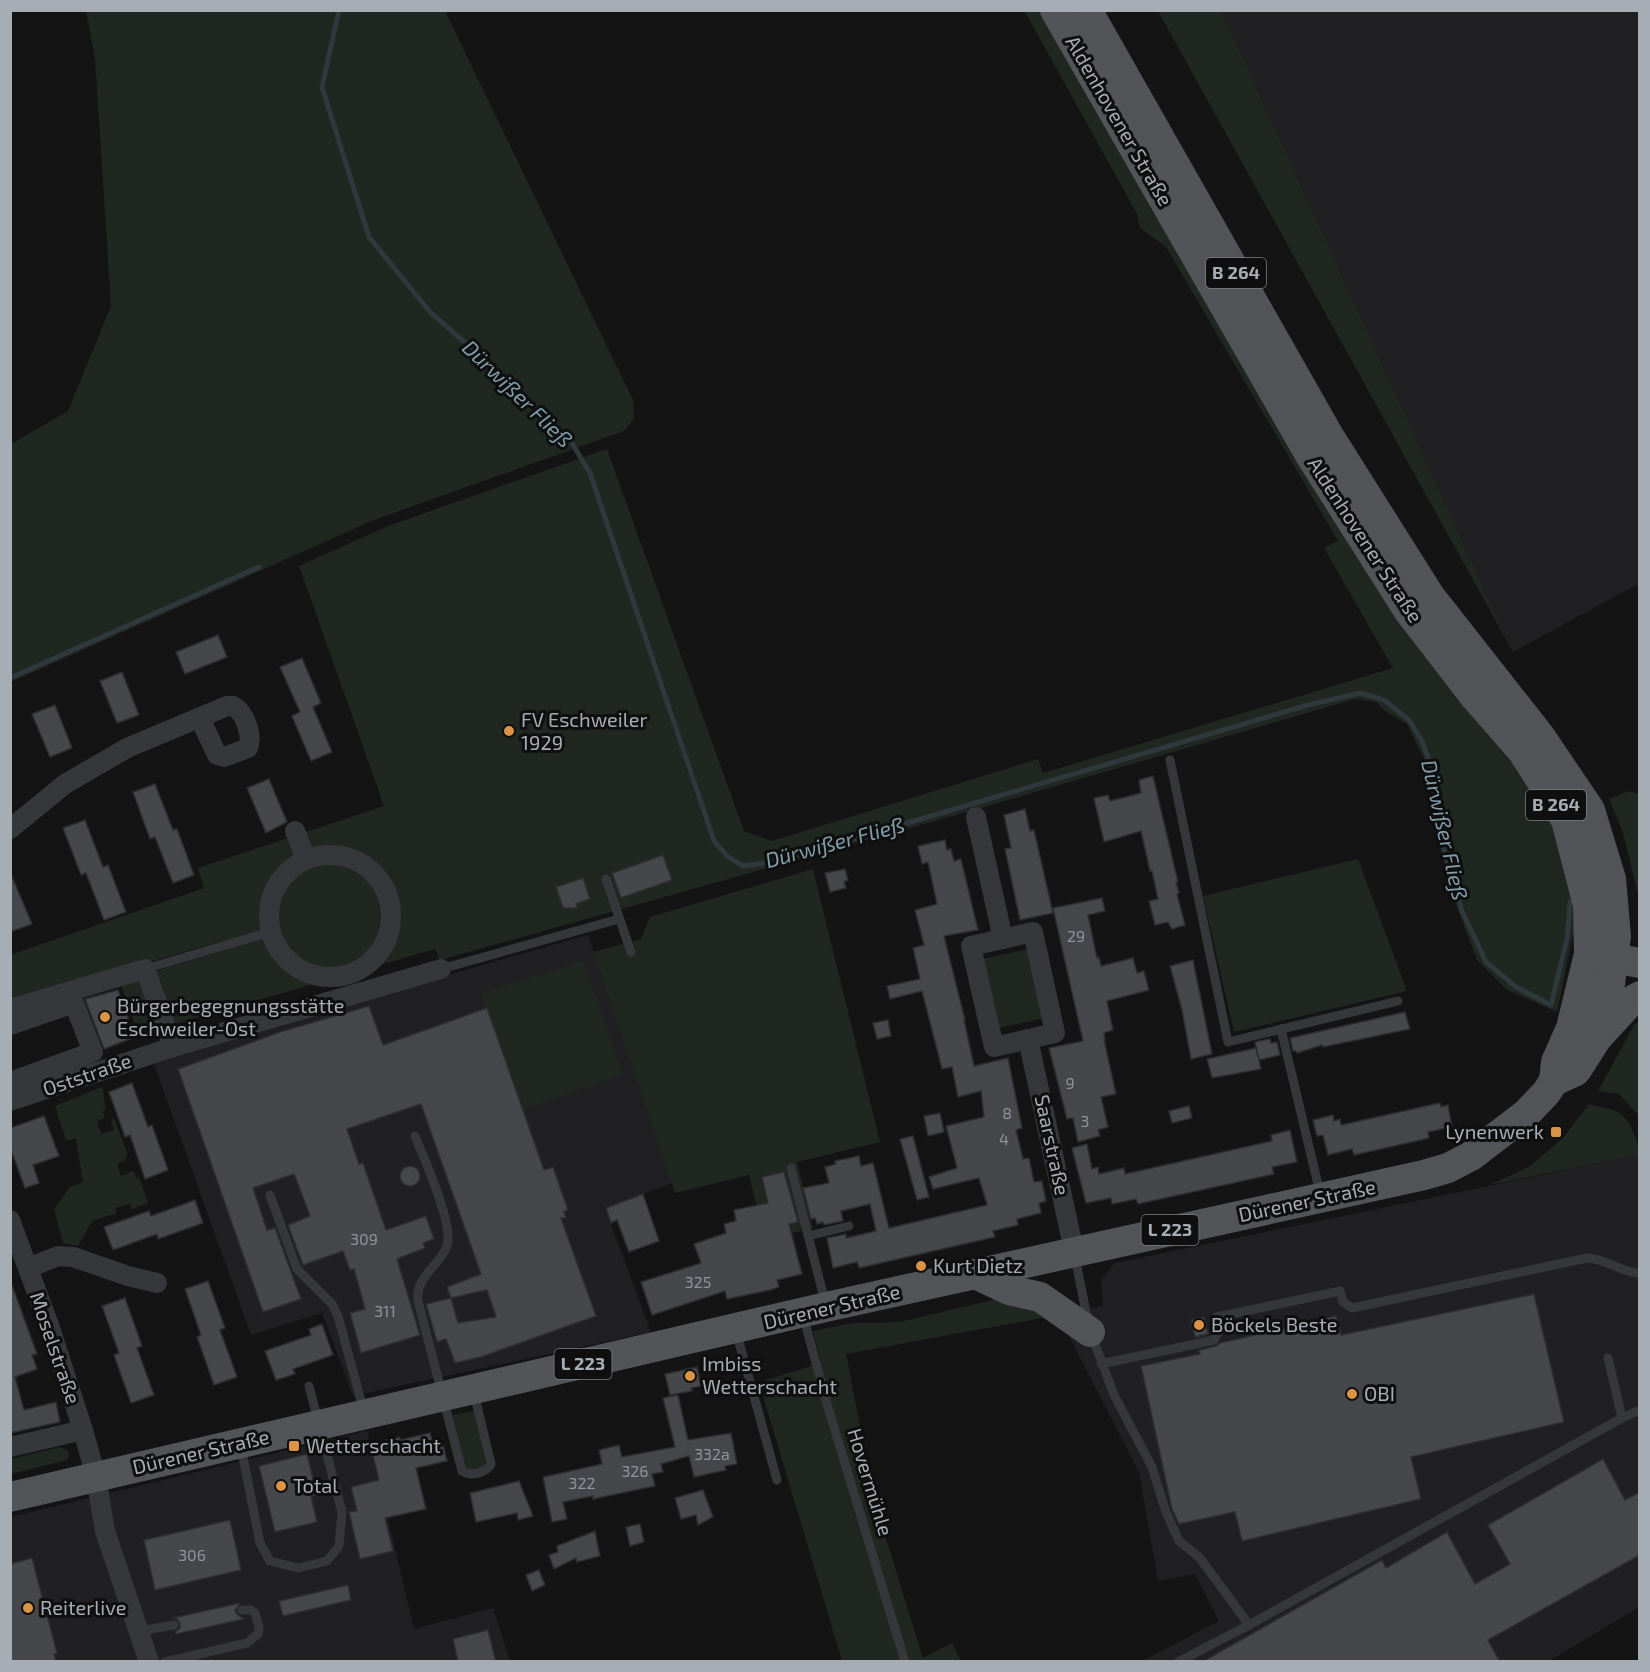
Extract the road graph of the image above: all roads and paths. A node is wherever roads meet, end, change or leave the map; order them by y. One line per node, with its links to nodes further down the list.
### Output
1 (1055, 10): 13 (main road, Aldenhovener Straße / B 264)
2 (1087, 10): 13 (main road, Aldenhovener Straße / B 264)
3 (200, 718): 6 (street)
4 (1170, 760): 24 (lane)
5 (976, 817): 12 (street)
6 (10, 829)
7 (295, 831): 8 (street)
8 (306, 859): 11 (street); 17 (street)
9 (606, 879): 10 (lane)
10 (619, 919): 14 (lane); 16 (lane)
11 (270, 932): 15 (lane); 17 (street)
12 (1003, 939): 26 (street); 26 (street)
13 (1615, 948): 25 (main road, Dürener Straße / L 223); 29 (main road, Aldenhovener Straße / L 223)
14 (631, 952)
15 (144, 969): 20 (street); 27 (street)
16 (441, 969): 18 (street, Oststraße)
17 (346, 975): 18 (street)
18 (353, 995): 27 (street, Oststraße)
19 (1640, 996): 25 (main road)
20 (60, 1001): 22 (street); 23 (street); 28 (street)
21 (1398, 1001): 24 (lane)
22 (10, 1009)
23 (10, 1025)
24 (1281, 1029): 35 (lane)
25 (1597, 1038): 29 (main road, Dürener Straße / L 223)
26 (1028, 1039): 39 (street, Saarstraße)
27 (173, 1047): 28 (street, Oststraße)
28 (84, 1066): 30 (street); 31 (street, Oststraße)
29 (1554, 1081): 35 (main road, Dürener Straße / L 223)
30 (10, 1082)
31 (10, 1101)
32 (415, 1136): 51 (lane)
33 (791, 1168): 38 (lane, Hovermühle)
34 (270, 1195): 53 (lane)
35 (1321, 1197): 39 (main road, Dürener Straße / L 223)
36 (10, 1220): 40 (street, Moselstraße)
37 (849, 1226): 38 (lane)
38 (808, 1236): 44 (lane, Hovermühle)
39 (1074, 1251): 42 (main road, Dürener Straße / L 223); 46 (lane)
40 (28, 1268): 43 (street); 56 (street, Moselstraße)
41 (1640, 1273): 48 (lane)
42 (975, 1274): 44 (main road, Dürener Straße / L 223); 46 (main road)
43 (157, 1283)
44 (814, 1310): 45 (main road, Dürener Straße / L 223); 68 (lane, Hovermühle)
45 (735, 1329): 50 (main road, Dürener Straße / L 223); 60 (lane)
46 (1090, 1332): 48 (lane)
47 (1608, 1358): 54 (lane)
48 (1101, 1364): 64 (lane)
49 (309, 1386): 55 (lane)
50 (473, 1389): 51 (main road, Dürener Straße / L 223); 51 (lane)
51 (442, 1396): 53 (main road, Dürener Straße / L 223)
52 (1640, 1410): 54 (lane)
53 (364, 1414): 55 (main road, Dürener Straße / L 223)
54 (1622, 1418): 64 (lane)
55 (320, 1425): 57 (main road, Dürener Straße / L 223); 57 (lane)
56 (83, 1430): 58 (street); 59 (street, Moselstraße)
57 (240, 1443): 59 (main road, Dürener Straße / L 223)
58 (10, 1446)
59 (96, 1477): 61 (main road, Dürener Straße / L 223); 65 (street, Moselstraße)
60 (777, 1480)
61 (10, 1497)
62 (242, 1610): 67 (lane)
63 (174, 1625): 65 (lane)
64 (1249, 1625): 69 (lane)
65 (139, 1631): 66 (street, Moselstraße)
66 (149, 1662)
67 (165, 1662)
68 (905, 1662)
69 (1179, 1662)

